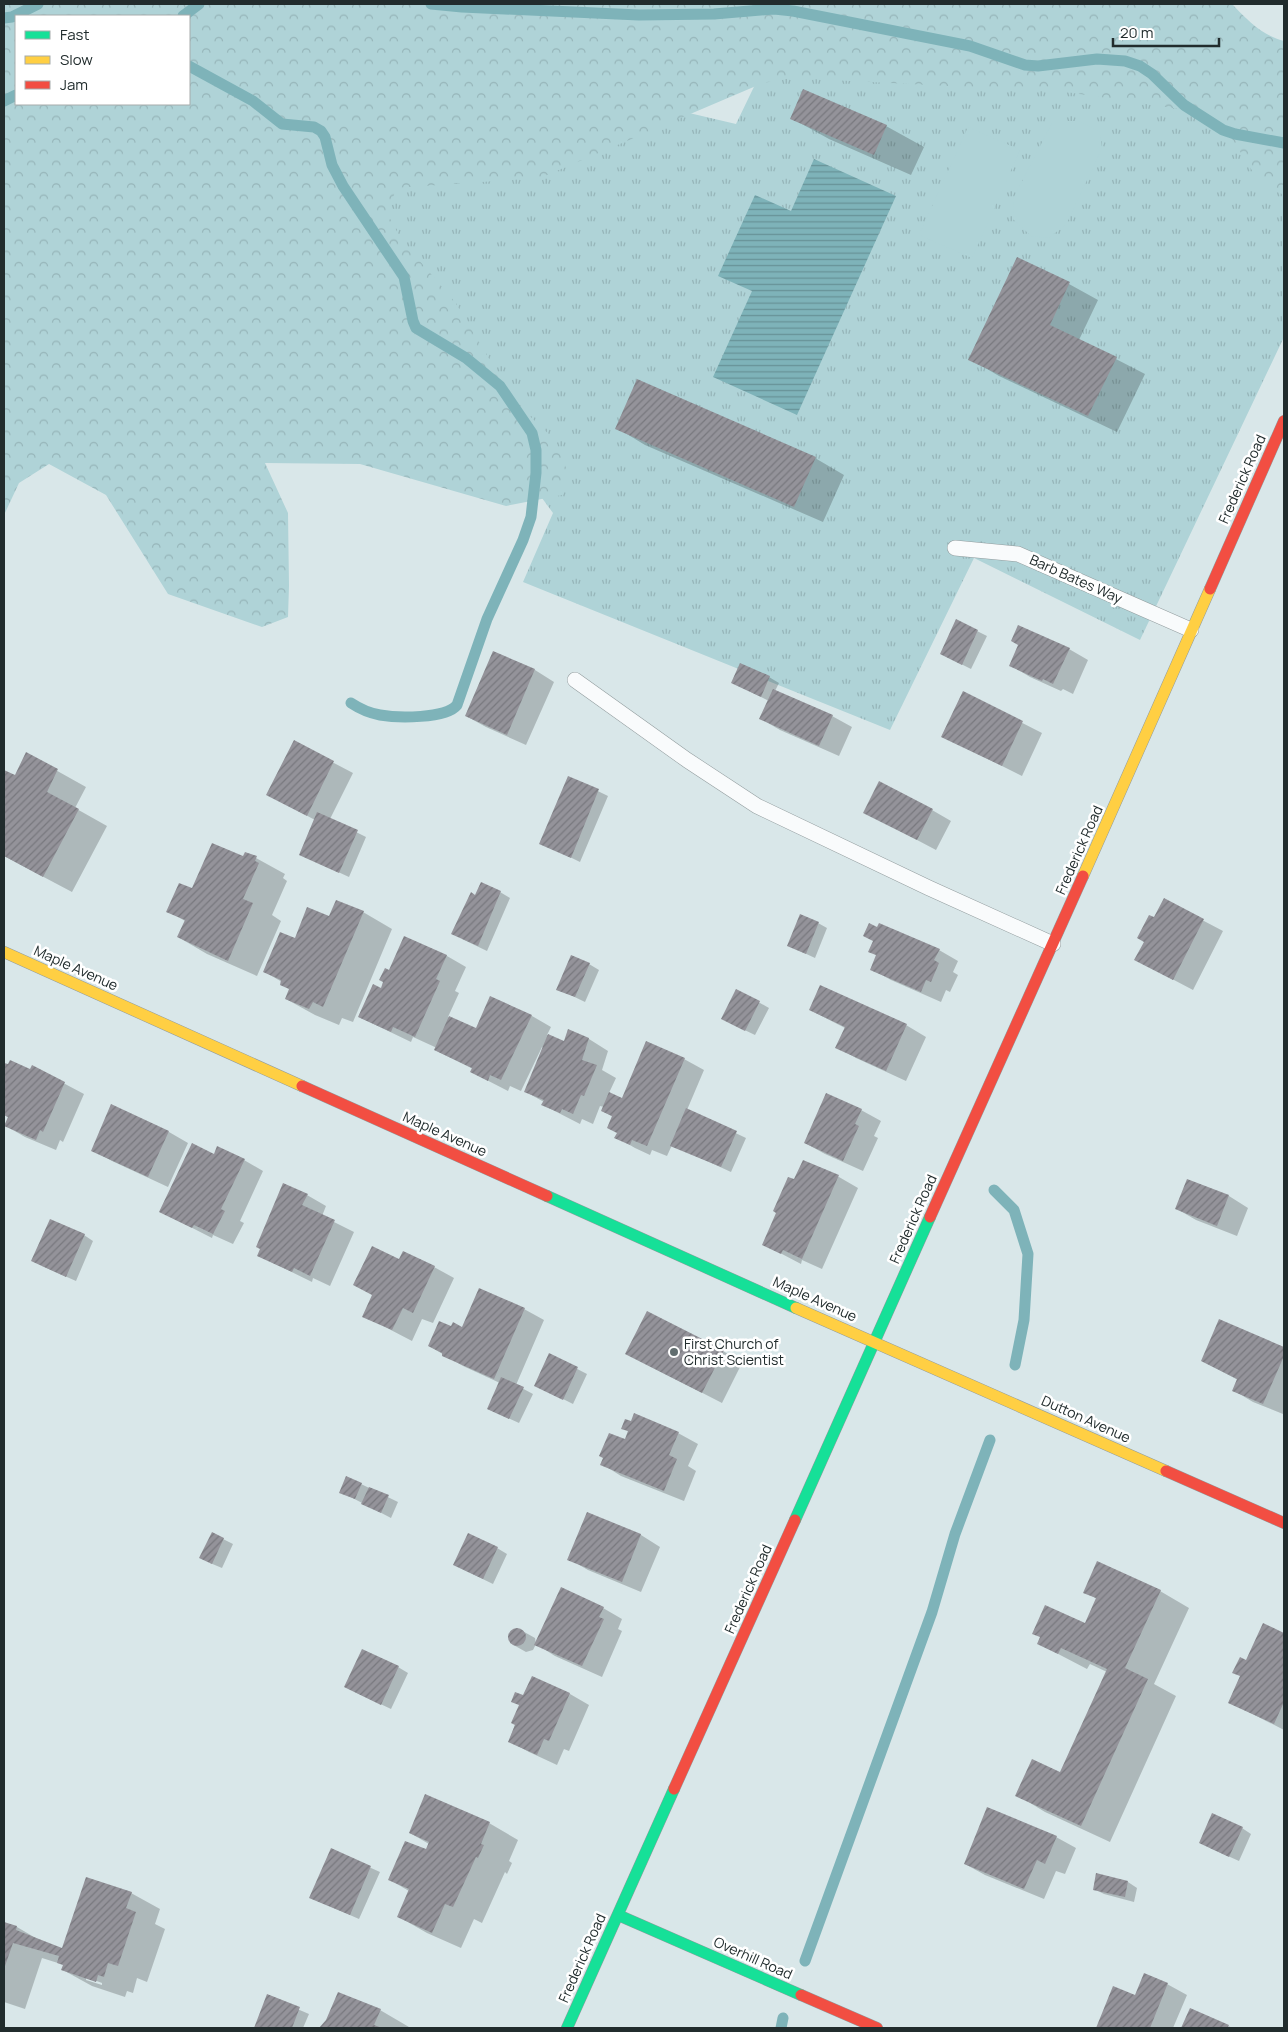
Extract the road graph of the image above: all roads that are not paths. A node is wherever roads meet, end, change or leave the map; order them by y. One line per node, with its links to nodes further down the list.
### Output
1 (1284, 421): 3 (main road, Frederick Road)
2 (955, 548): 3 (lane, Barb Bates Way)
3 (1191, 630): 5 (main road, Frederick Road)
4 (575, 680): 5 (lane)
5 (1054, 944): 7 (main road, Frederick Road)
6 (4, 952): 7 (main road, Maple Avenue)
7 (875, 1343): 8 (main road, Dutton Avenue); 9 (main road, Frederick Road)
8 (1284, 1523)
9 (618, 1915): 10 (main road, Frederick Road); 11 (main road, Overhill Road)
10 (567, 2028)
11 (877, 2028)

